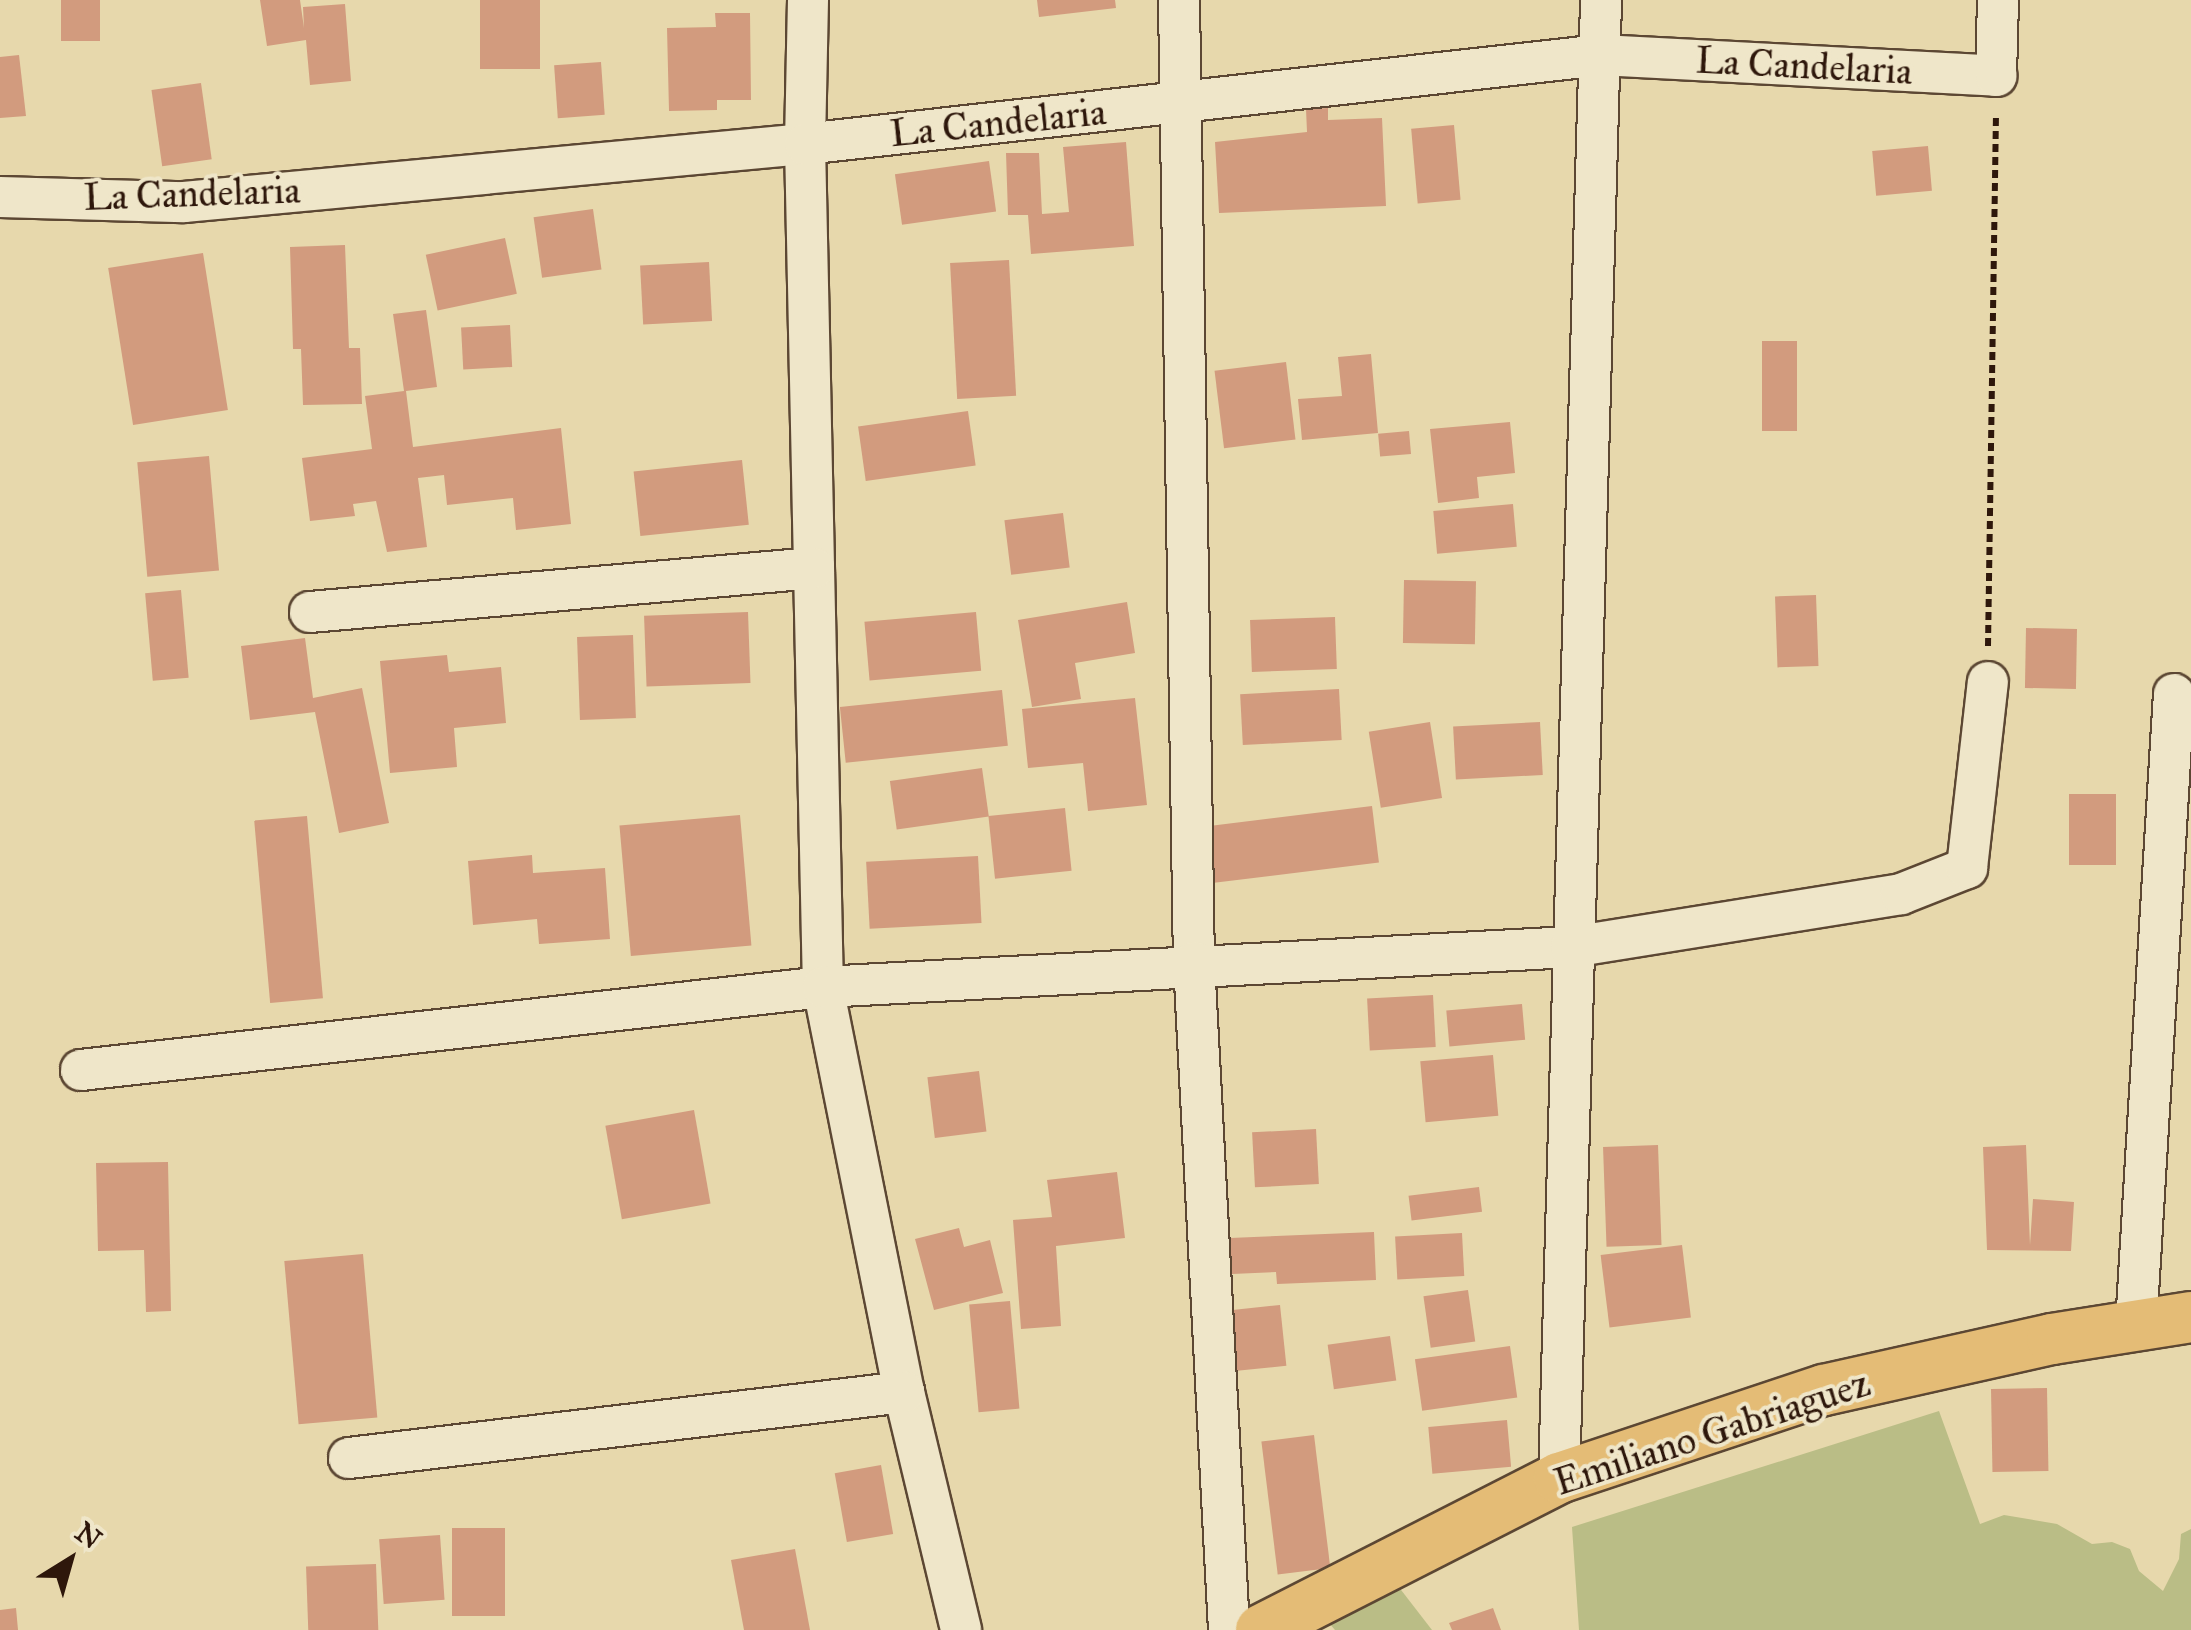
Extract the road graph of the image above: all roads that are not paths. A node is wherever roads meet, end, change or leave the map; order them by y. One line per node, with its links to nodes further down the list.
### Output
1 (808, 0): 7 (street)
2 (1179, 0): 6 (street)
3 (1600, 0): 5 (street)
4 (1998, 0): 5 (street, La Candelaria)
5 (1601, 55): 6 (street, La Candelaria); 13 (street)
6 (1178, 102): 7 (street, La Candelaria); 14 (street)
7 (805, 144): 8 (street, La Candelaria); 9 (street)
8 (0, 197)
9 (814, 568): 10 (street); 15 (street)
10 (310, 612)
11 (1988, 682): 13 (street)
12 (2174, 694): 18 (street)
13 (1570, 947): 14 (street); 21 (street)
14 (1194, 962): 15 (street); 24 (street)
15 (823, 987): 16 (street); 19 (street)
16 (80, 1070)
17 (2191, 1317): 18 (main road, Emiliano Gabriaguez)
18 (2136, 1326): 21 (main road, Emiliano Gabriaguez)
19 (904, 1392): 20 (street); 23 (street)
20 (348, 1458)
21 (1560, 1478): 22 (main road, Emiliano Gabriaguez)
22 (1310, 1618): 25 (main road, Emiliano Gabriaguez)
23 (961, 1630)
24 (1229, 1630)
25 (1261, 1630)

